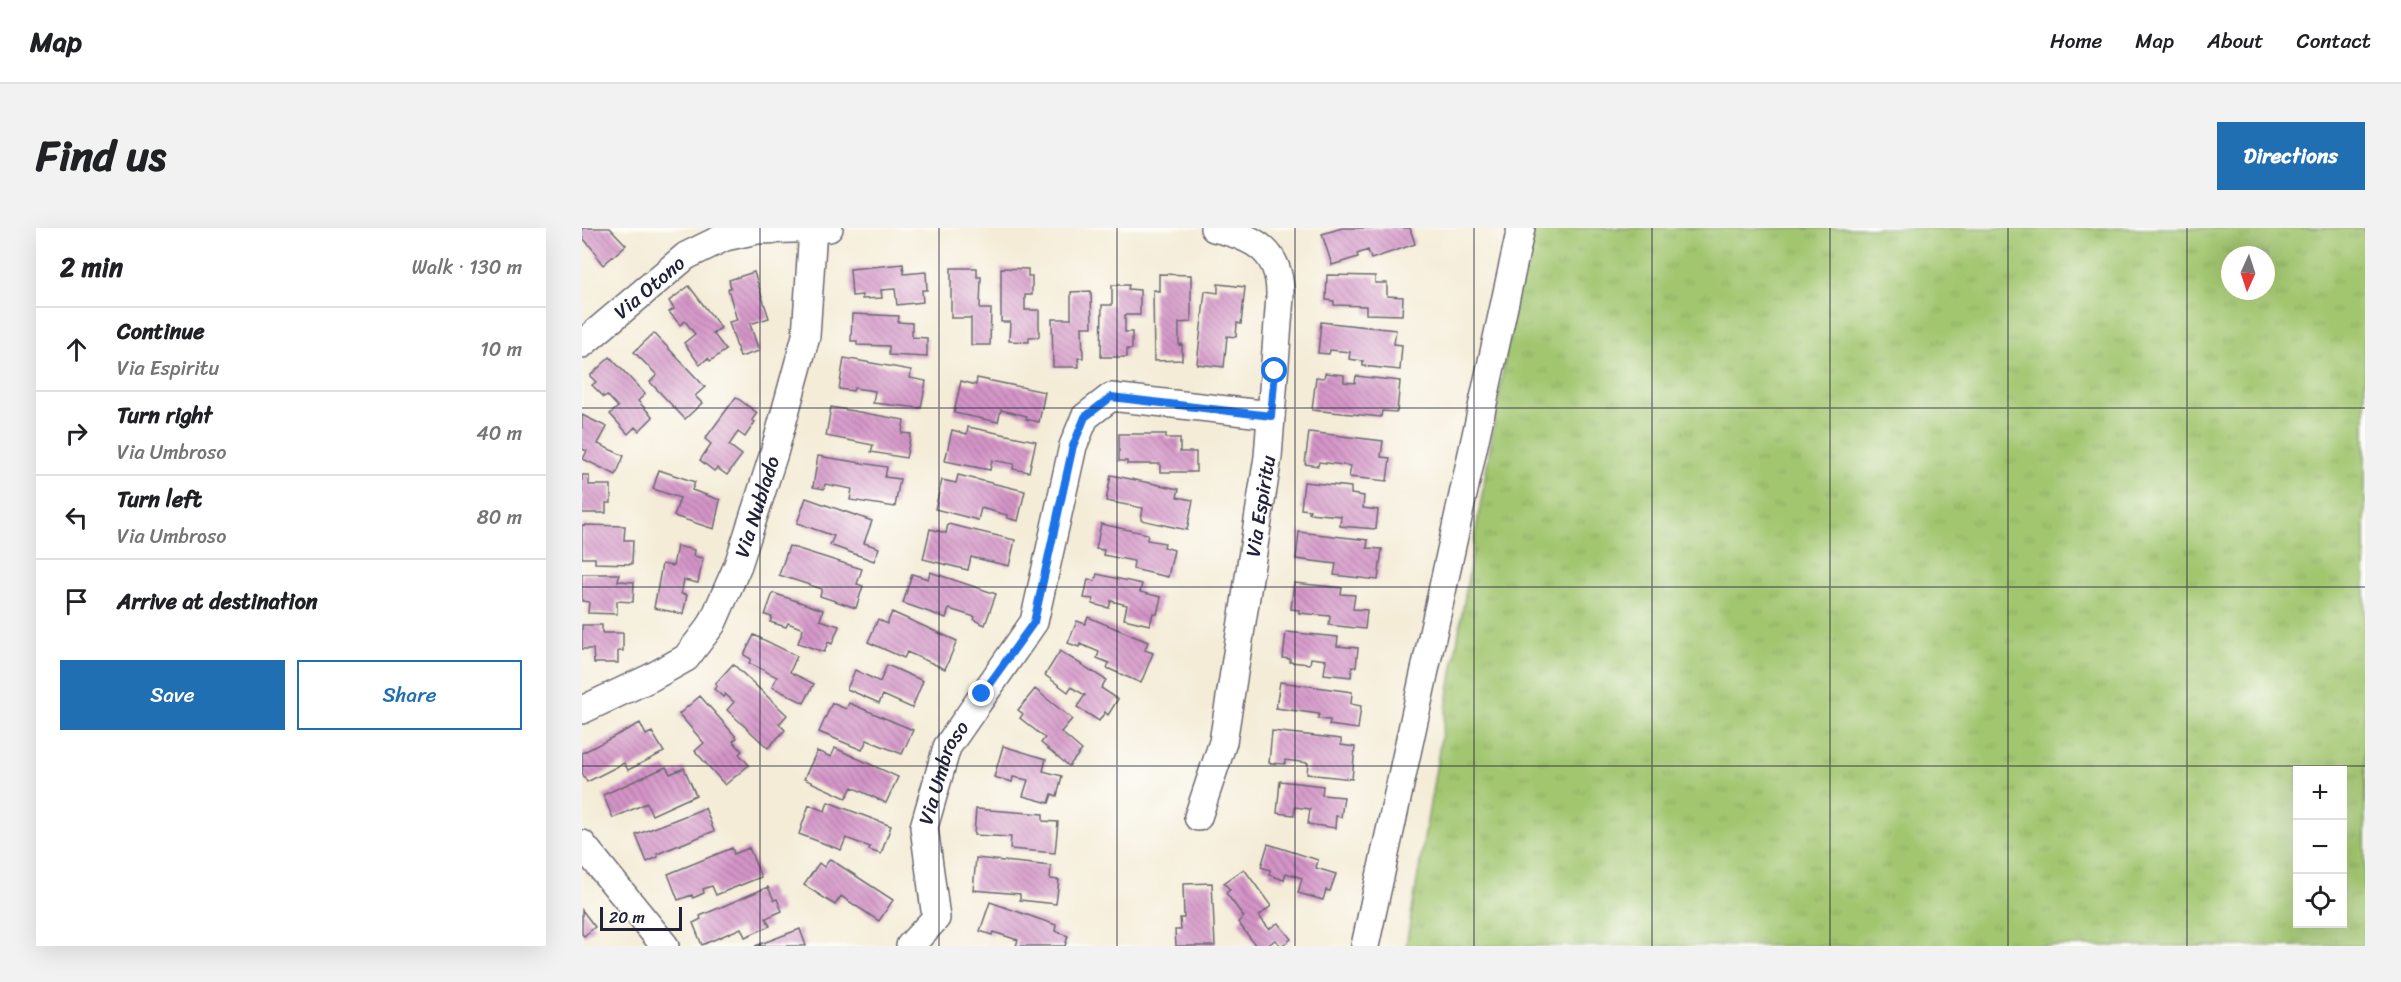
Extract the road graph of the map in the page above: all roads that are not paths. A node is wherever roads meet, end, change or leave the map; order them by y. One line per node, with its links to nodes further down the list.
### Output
1 (813, 228): 2 (street, Via Otono); 5 (street, Via Otono); 7 (street, Via Nublado)
2 (831, 228)
3 (1215, 228): 6 (street, Via Espiritu)
4 (1521, 228): 12 (street)
5 (582, 344)
6 (1271, 416): 8 (street, Via Espiritu); 11 (street, Via Umbroso)
7 (582, 710)
8 (1198, 817)
9 (582, 844): 10 (street)
10 (665, 946)
11 (910, 946)
12 (1365, 946)

